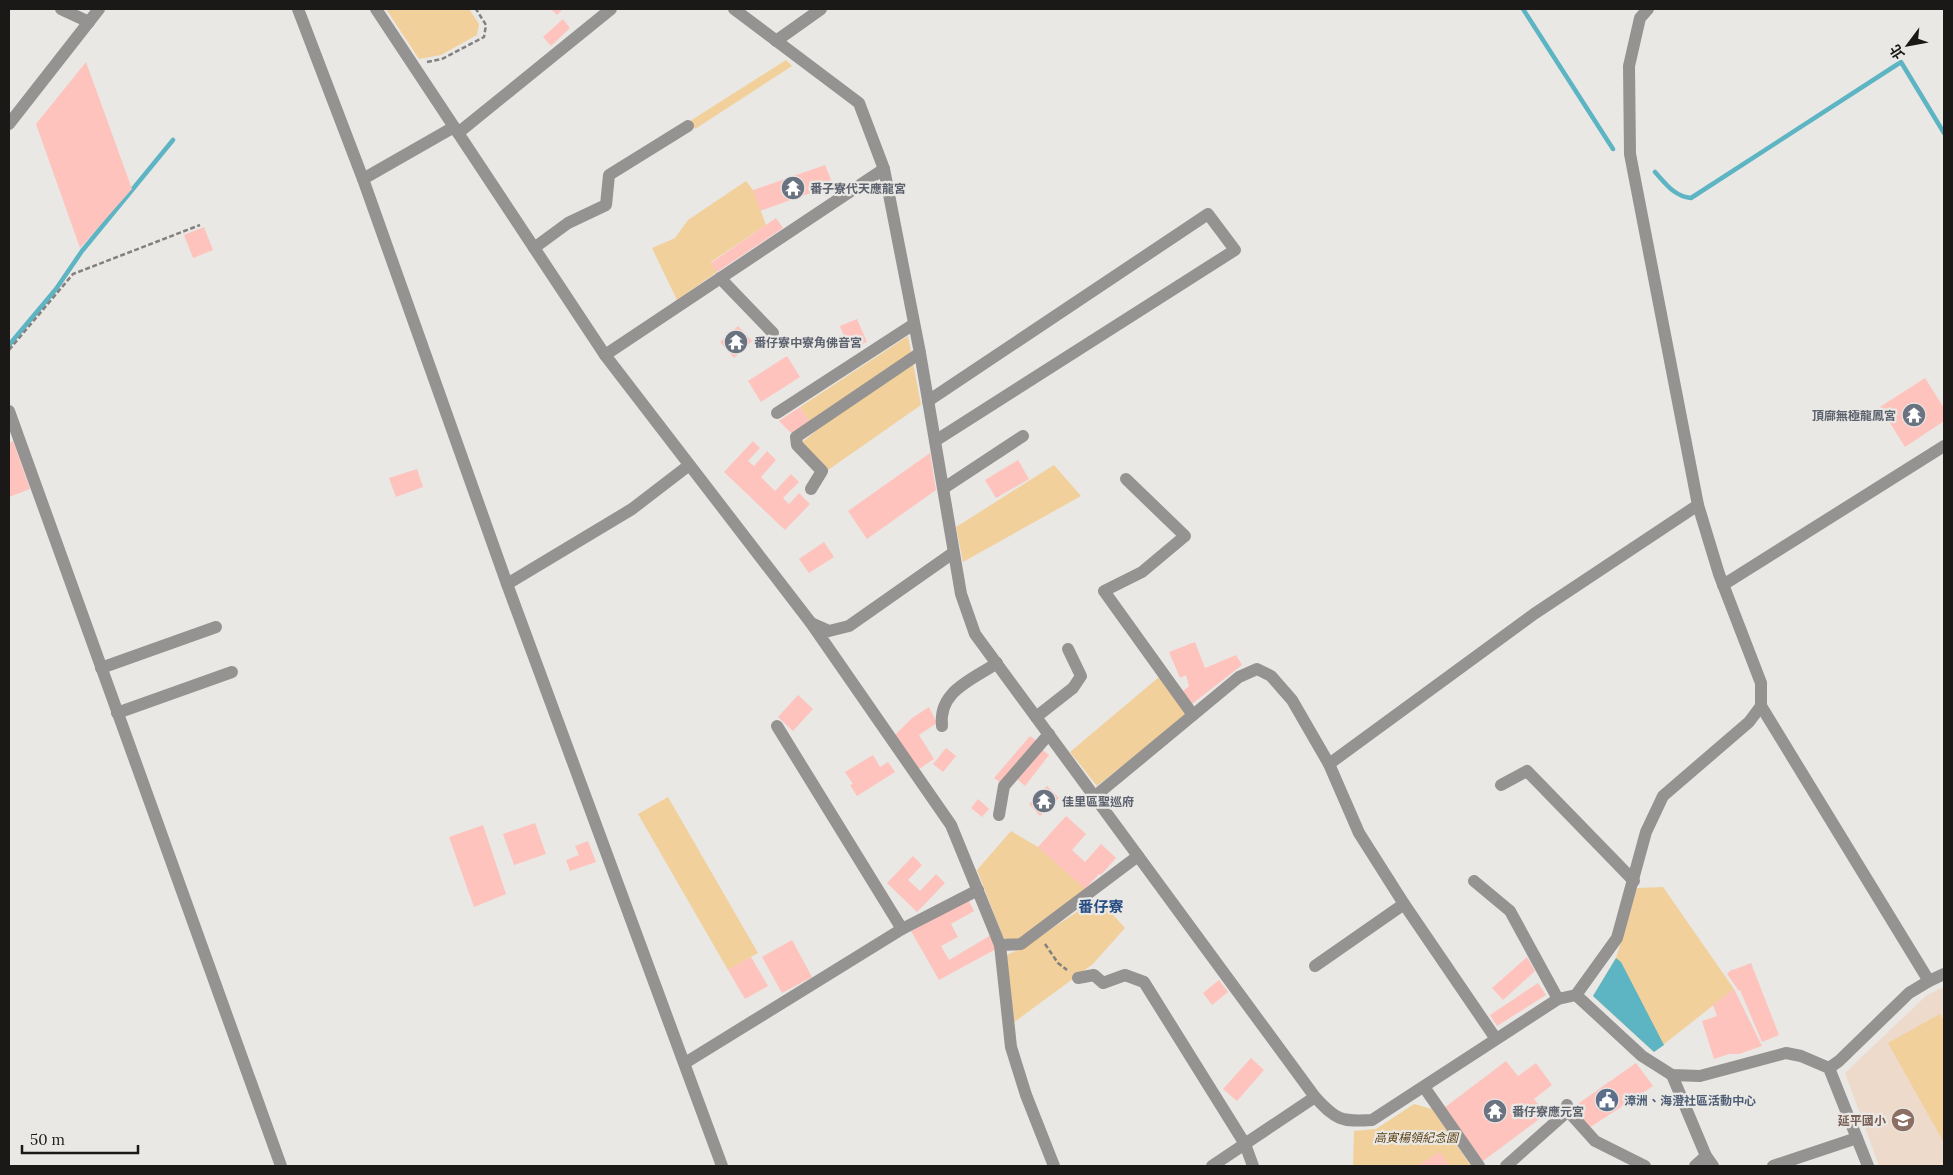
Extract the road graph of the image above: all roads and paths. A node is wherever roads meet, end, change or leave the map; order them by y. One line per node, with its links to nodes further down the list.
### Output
1 (61, 9): 10 (street)
2 (99, 9): 10 (street)
3 (298, 9): 18 (street)
4 (376, 9): 12 (street)
5 (476, 9): 12 (path)
6 (611, 9): 16 (street)
7 (734, 9): 11 (street)
8 (821, 9): 11 (street)
9 (1648, 9): 37 (street)
10 (89, 22): 13 (street)
11 (776, 41): 17 (street)
12 (414, 65): 16 (street)
13 (14, 107): 14 (street)
14 (9, 124)
15 (688, 126): 20 (street)
16 (456, 130): 18 (street); 20 (street)
17 (884, 169): 21 (street); 22 (street)
18 (363, 179): 39 (street)
19 (200, 225): 24 (path)
20 (534, 248): 26 (street)
21 (720, 278): 23 (street); 26 (street)
22 (914, 324): 25 (street); 29 (street)
23 (773, 333)
24 (9, 350)
25 (920, 353): 27 (street); 35 (street)
26 (605, 355): 33 (street)
27 (928, 401): 31 (street); 31 (street)
28 (9, 411): 45 (street)
29 (777, 413)
30 (1023, 436): 36 (street)
31 (936, 441): 36 (street)
32 (1944, 446): 40 (street)
33 (688, 466): 39 (street); 41 (street)
34 (1126, 479): 49 (street)
35 (811, 488)
36 (944, 488): 38 (street)
37 (1698, 505): 40 (street); 54 (street)
38 (953, 553): 41 (street); 44 (street)
39 (507, 584): 73 (street)
40 (1723, 584): 47 (street)
41 (811, 624): 61 (street)
42 (216, 627): 45 (street)
43 (1068, 649): 50 (street)
44 (997, 663): 50 (street); 52 (street)
45 (101, 668): 48 (street)
46 (232, 672): 48 (street)
47 (1760, 706): 60 (street); 69 (street)
48 (117, 713): 81 (street)
49 (1193, 715): 54 (street); 56 (street)
50 (1036, 717): 53 (street)
51 (777, 726): 63 (street)
52 (942, 726)
53 (1049, 734): 56 (street); 57 (street)
54 (1330, 764): 62 (street)
55 (1501, 785): 60 (street)
56 (1094, 796): 58 (street)
57 (999, 814)
58 (1138, 856): 64 (street); 77 (street)
59 (1474, 881): 71 (street)
60 (1634, 881): 70 (street)
61 (978, 890): 63 (street); 65 (street)
62 (1404, 904): 66 (street); 72 (street)
63 (902, 929): 73 (street)
64 (1037, 933): 65 (street); 68 (path)
65 (1000, 945): 83 (street)
66 (1315, 966)
67 (1944, 974): 69 (street)
68 (1078, 978): 79 (street)
69 (1929, 981): 74 (street)
70 (1576, 995): 71 (street); 75 (street)
71 (1558, 999): 72 (street)
72 (1496, 1039): 76 (street)
73 (685, 1063): 82 (street)
74 (1829, 1068): 75 (street); 78 (street)
75 (1672, 1075): 80 (street)
76 (1424, 1087): 77 (street); 86 (street)
77 (1315, 1097): 79 (street)
78 (1857, 1138): 90 (street); 91 (street)
79 (1245, 1144): 84 (street); 85 (street)
80 (1710, 1161): 89 (street)
81 (282, 1166)
82 (722, 1166)
83 (1054, 1166)
84 (1212, 1166)
85 (1254, 1166)
86 (1479, 1166)
87 (1506, 1166): 88 (street)
88 (1645, 1166)
89 (1695, 1166)
90 (1773, 1166)
91 (1868, 1166)

